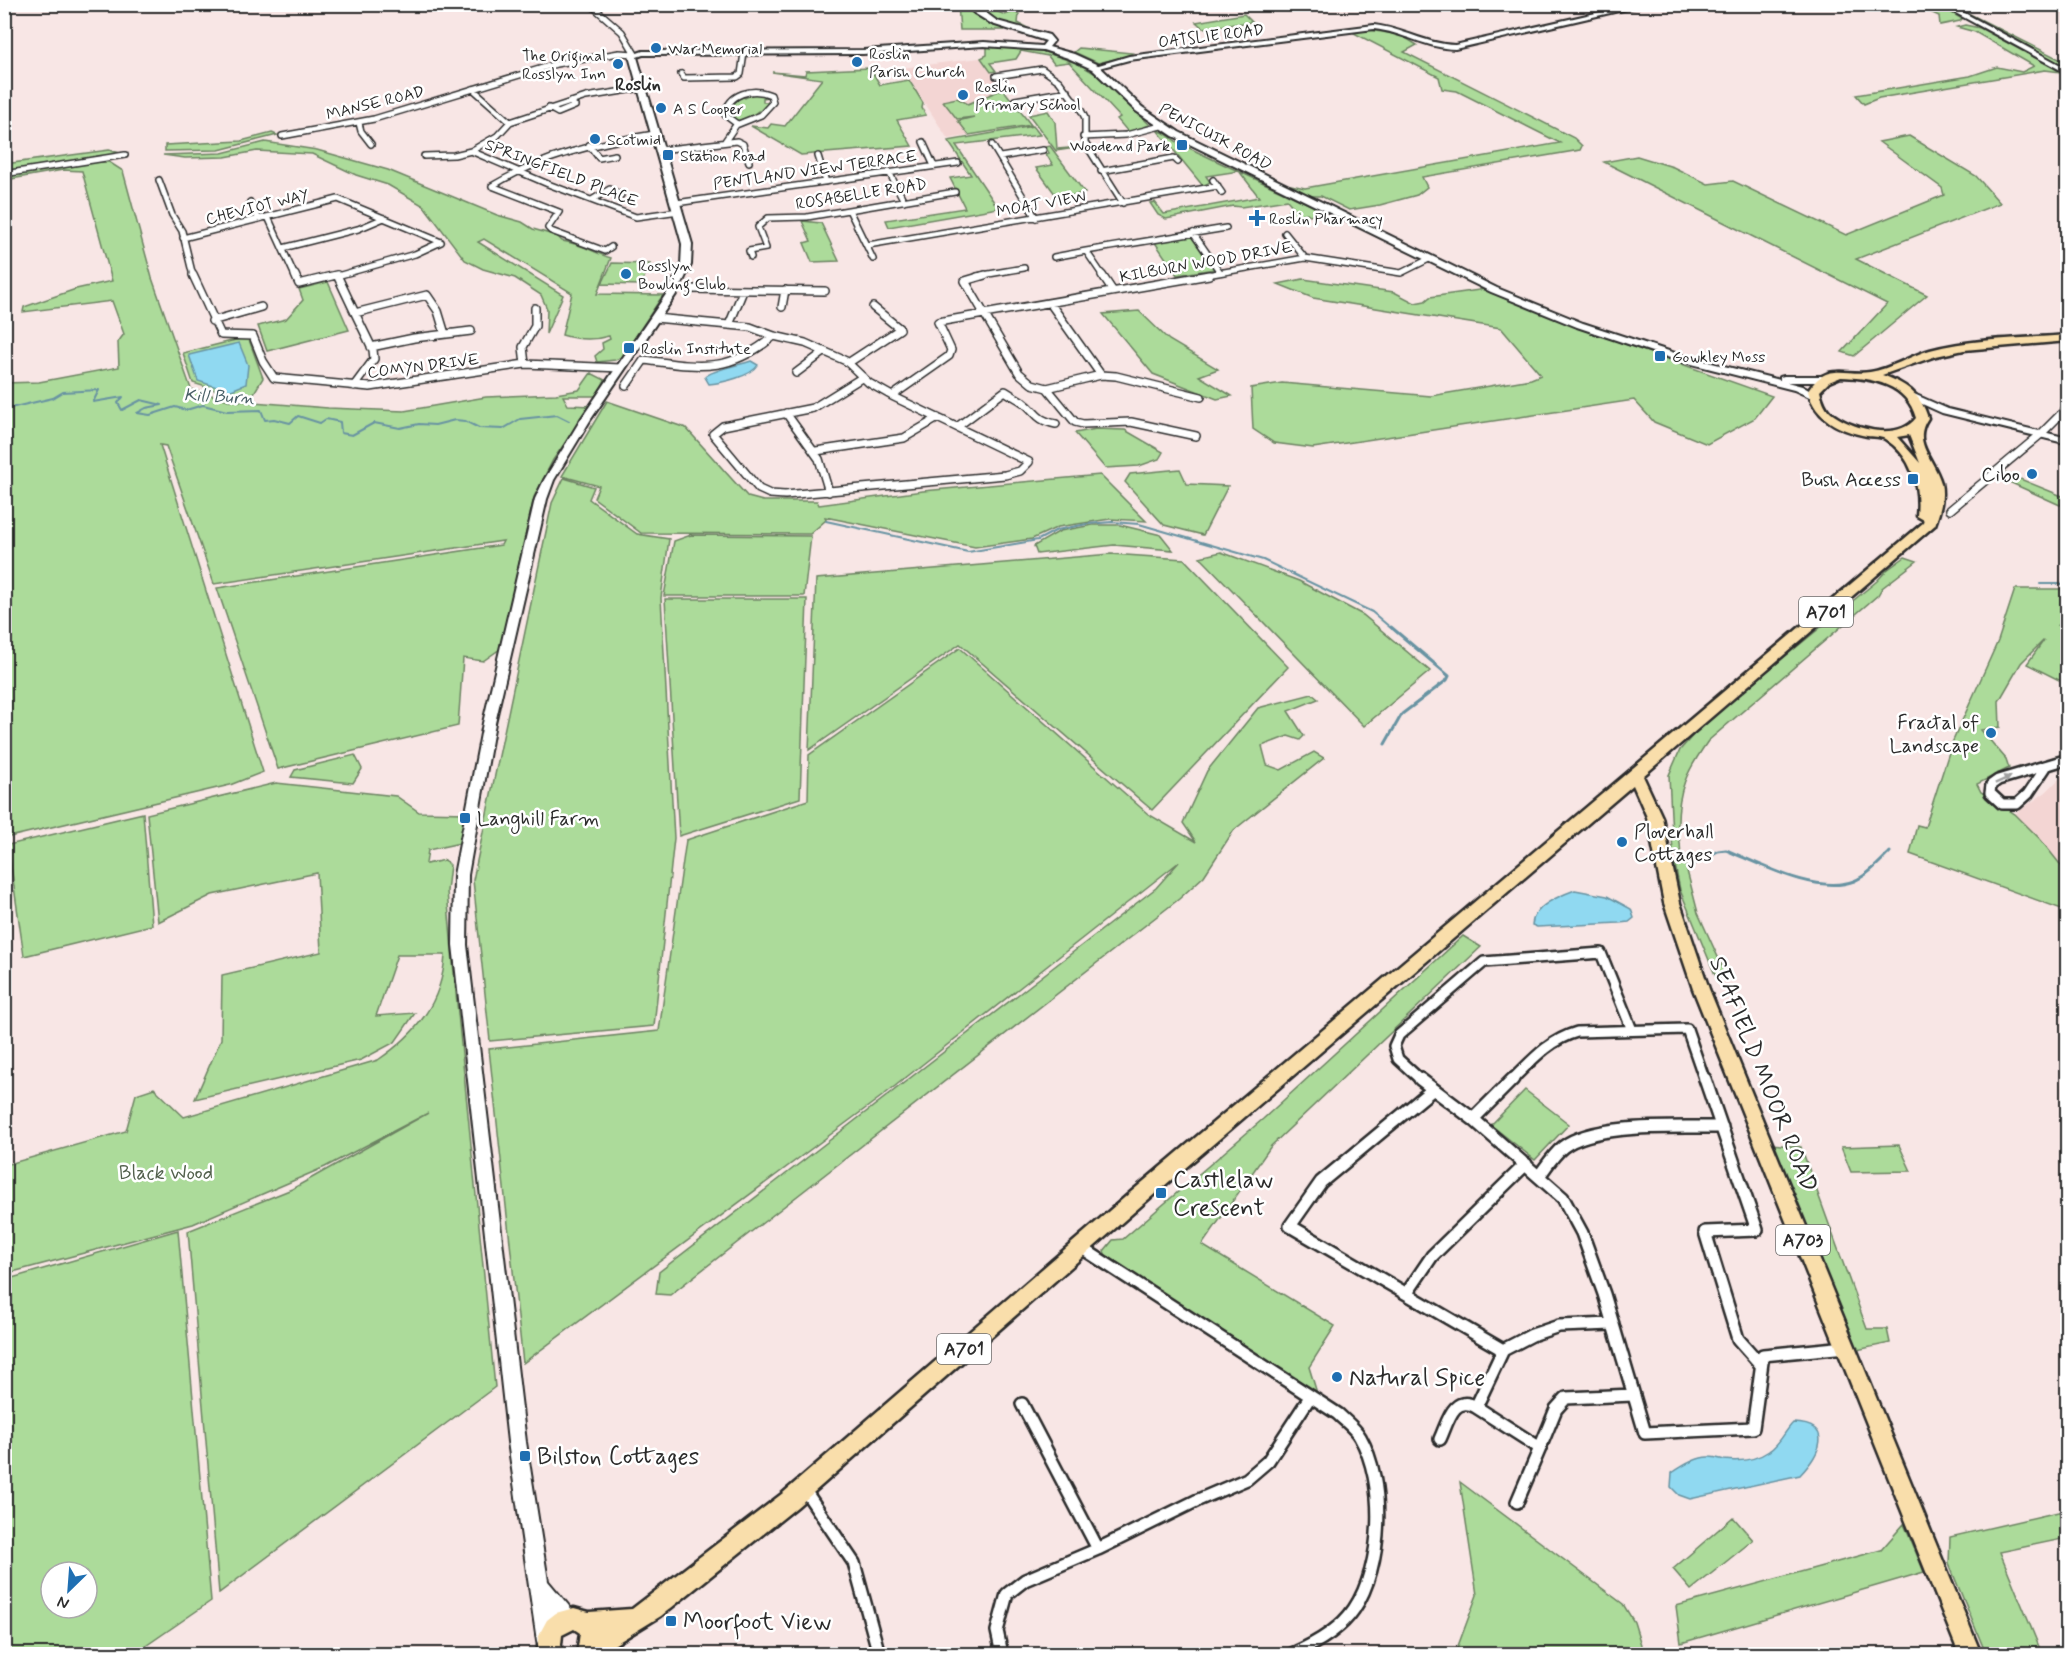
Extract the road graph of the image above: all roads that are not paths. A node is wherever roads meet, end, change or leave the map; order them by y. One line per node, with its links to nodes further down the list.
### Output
1 (590, 4): 7 (street)
2 (969, 4): 5 (main road)
3 (1646, 4): 8 (street, OATSLIE ROAD)
4 (1942, 4): 9 (street)
5 (1044, 48): 6 (main road, PENICUIK ROAD); 8 (main road, PENICUIK ROAD)
6 (744, 53): 7 (main road, PENICUIK ROAD); 11 (street)
7 (635, 54): 12 (main road); 13 (street, MANSE ROAD)
8 (1095, 67): 19 (main road, PENICUIK ROAD)
9 (2067, 72)
10 (996, 76): 14 (street)
11 (681, 78)
12 (642, 88): 16 (street); 20 (main road)
13 (473, 89): 16 (street); 17 (street, MANSE ROAD)
14 (1068, 91): 15 (street); 22 (street)
15 (1015, 100)
16 (510, 122): 29 (street)
17 (359, 123): 21 (street, MANSE ROAD); 25 (street)
18 (737, 124): 18 (street); 23 (street)
19 (1161, 126): 22 (street); 71 (main road, PENICUIK ROAD)
20 (654, 134): 27 (street); 28 (main road)
21 (282, 136)
22 (1083, 137): 41 (street)
23 (725, 141): 28 (street); 36 (street)
24 (923, 142): 39 (street)
25 (360, 144)
26 (992, 145): 35 (street)
27 (589, 146): 32 (street); 40 (street)
28 (660, 150): 53 (main road)
29 (471, 151): 33 (street); 40 (street, SPRINGFIELD PLACE)
30 (1040, 151): 35 (street)
31 (125, 155): 43 (street)
32 (615, 155)
33 (424, 156)
34 (818, 156): 46 (street)
35 (1000, 157): 57 (street)
36 (749, 162)
37 (1178, 162): 41 (street)
38 (958, 163): 39 (street, PENTLAND VIEW TERRACE)
39 (934, 166): 42 (street, PENTLAND VIEW TERRACE)
40 (522, 171): 49 (street, SPRINGFIELD PLACE); 64 (street)
41 (1101, 171): 52 (street)
42 (889, 172): 46 (street, PENTLAND VIEW TERRACE); 50 (street)
43 (4, 174)
44 (159, 180): 62 (street)
45 (1213, 180): 52 (street, MOAT VIEW)
46 (826, 182): 53 (street, PENTLAND VIEW TERRACE)
47 (618, 192): 49 (street)
48 (955, 192): 50 (street, ROSABELLE ROAD)
49 (592, 200): 53 (street, SPRINGFIELD PLACE)
50 (904, 201): 54 (street, ROSABELLE ROAD)
51 (250, 202): 58 (street)
52 (1123, 203): 57 (street, MOAT VIEW)
53 (678, 207): 87 (main road)
54 (849, 210): 63 (street); 68 (street, ROSABELLE ROAD)
55 (268, 217): 56 (street, CHEVIOT WAY); 58 (street, CHEVIOT WAY); 65 (street)
56 (384, 218): 65 (street); 74 (street)
57 (1036, 218): 63 (street, MOAT VIEW)
58 (259, 219): 62 (street, CHEVIOT WAY)
59 (1226, 228): 60 (street)
60 (1193, 233): 66 (street); 73 (street)
61 (1286, 237): 69 (street, KILBURN WOOD DRIVE)
62 (183, 238): 88 (street)
63 (868, 245): 70 (street)
64 (612, 247)
65 (283, 249): 74 (street)
66 (1086, 251): 67 (street); 79 (street)
67 (1054, 257)
68 (751, 258)
69 (1305, 258): 71 (street, KILBURN WOOD DRIVE); 73 (street, KILBURN WOOD DRIVE)
70 (873, 259)
71 (1429, 259): 106 (main road, PENICUIK ROAD)
72 (1024, 268): 86 (street)
73 (1220, 272): 79 (street, KILBURN WOOD DRIVE)
74 (336, 275): 85 (street)
75 (689, 289): 77 (street)
76 (785, 290): 77 (street); 78 (street); 82 (street)
77 (743, 291): 89 (street)
78 (825, 291)
79 (1112, 291): 80 (street, KILBURN WOOD DRIVE)
80 (1050, 303): 86 (street, KILBURN WOOD DRIVE); 102 (street)
81 (261, 307): 88 (street)
82 (782, 307)
83 (873, 307): 99 (street)
84 (535, 308): 100 (street)
85 (355, 313): 91 (street); 94 (street)
86 (982, 314): 109 (street); 111 (street, KILBURN WOOD DRIVE)
87 (655, 318): 89 (street); 104 (main road)
88 (212, 321): 108 (street, COMYN DRIVE)
89 (729, 325): 92 (street)
90 (471, 331): 91 (street)
91 (444, 334): 94 (street)
92 (774, 336): 96 (street); 98 (street)
93 (2067, 338): 97 (main road)
94 (371, 347): 108 (street)
95 (649, 351): 98 (street)
96 (824, 352): 99 (street); 101 (street)
97 (1915, 359): 103 (main road); 110 (main road)
98 (644, 360): 104 (street)
99 (848, 363): 105 (street)
100 (525, 364): 104 (street, COMYN DRIVE); 108 (street, COMYN DRIVE)
101 (796, 373)
102 (1101, 375): 109 (street); 113 (street)
103 (1870, 376): 107 (main road); 110 (main road)
104 (624, 377): 154 (main road)
105 (863, 377): 111 (street); 116 (street)
106 (1754, 377): 107 (main road); 112 (main road)
107 (1824, 379): 112 (main road)
108 (354, 386)
109 (1047, 388): 124 (street)
110 (1904, 389): 114 (main road)
111 (892, 396): 118 (street)
112 (1814, 396): 122 (main road)
113 (1201, 397)
114 (1914, 397): 117 (street); 119 (main road, A701)
115 (2067, 407): 123 (street)
116 (786, 413): 126 (street); 127 (street)
117 (1957, 416): 119 (street); 123 (street)
118 (938, 418): 121 (street); 126 (street)
119 (1919, 423): 122 (main road); 129 (main road, A701)
120 (1056, 424): 121 (street)
121 (957, 427): 127 (street)
122 (1886, 434): 129 (main road, A701)
123 (2041, 434): 125 (street); 128 (street)
124 (1196, 436)
125 (2067, 441)
126 (816, 451): 127 (street)
127 (829, 492)
128 (1950, 510)
129 (1914, 538): 132 (main road, A701)
130 (2067, 759): 131 (street)
131 (2046, 768): 131 (street, one-way to 131)
132 (1635, 776): 139 (main road, A701); 142 (main road, SEAFIELD MOOR ROAD / A703)
133 (1632, 1030): 134 (street); 135 (street); 136 (street)
134 (1432, 1090): 135 (street); 140 (street)
135 (1473, 1119): 137 (street)
136 (1722, 1127): 138 (street); 144 (street)
137 (1526, 1164): 138 (street); 140 (street)
138 (1539, 1176): 141 (street)
139 (1082, 1248): 146 (street); 151 (main road, A701)
140 (1407, 1293): 143 (street)
141 (1612, 1324): 143 (street); 145 (street)
142 (1846, 1347): 144 (street); 162 (main road, SEAFIELD MOOR ROAD / A703)
143 (1503, 1350): 148 (street)
144 (1761, 1365): 145 (street)
145 (1634, 1395): 150 (street)
146 (1310, 1397): 153 (street); 161 (street)
147 (1022, 1404): 153 (street)
148 (1476, 1407): 149 (street); 150 (street)
149 (1440, 1439)
150 (1540, 1448): 152 (street)
151 (804, 1489): 155 (main road, A701); 159 (street)
152 (1517, 1502)
153 (1098, 1549): 160 (street)
154 (540, 1587): 156 (main road); 157 (main road)
155 (634, 1618): 156 (main road, A701); 158 (main road, A701)
156 (577, 1621): 157 (main road); 158 (main road)
157 (548, 1650)
158 (589, 1651)
159 (879, 1654)
160 (1002, 1654)
161 (1292, 1654)
162 (1970, 1654)

